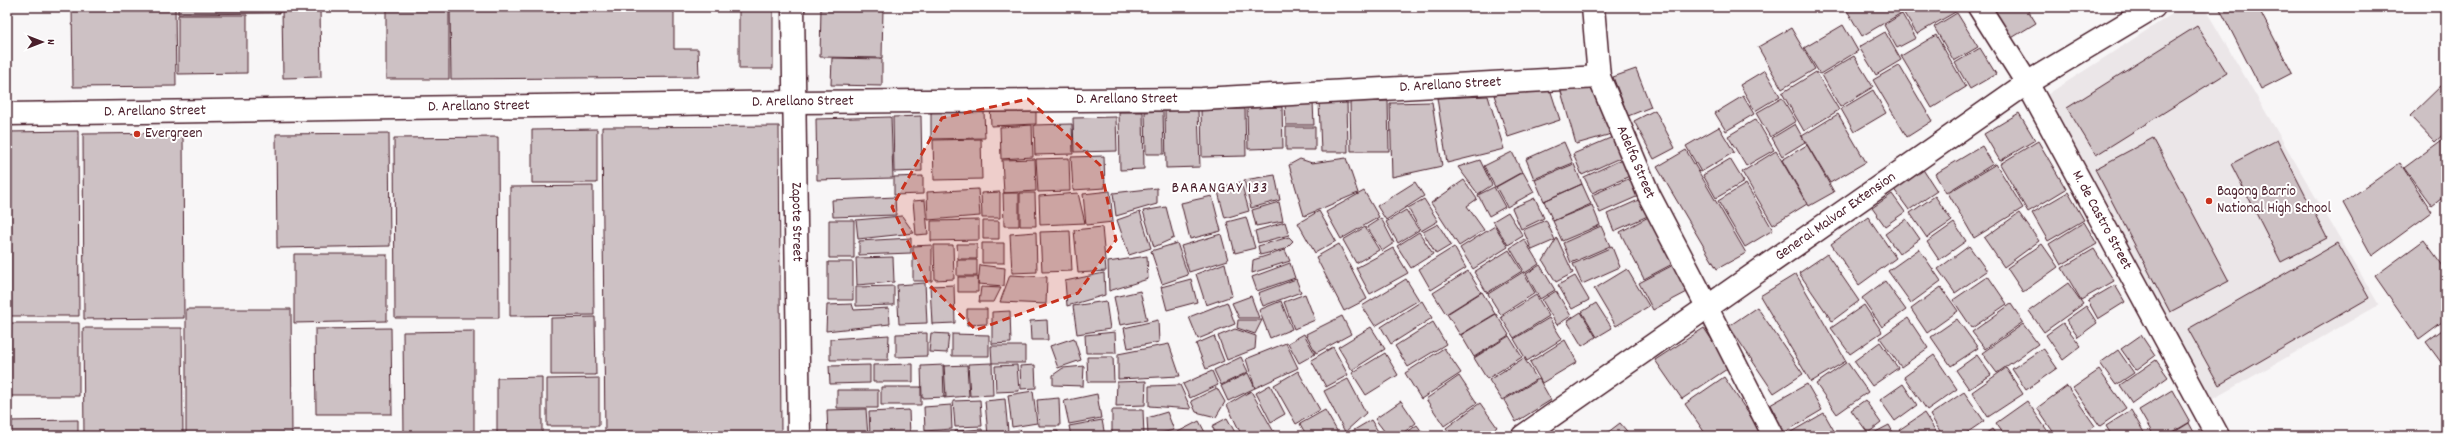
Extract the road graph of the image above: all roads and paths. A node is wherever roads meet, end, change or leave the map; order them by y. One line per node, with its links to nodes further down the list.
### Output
1 (793, 7): 7 (street, Zapote Street)
2 (1593, 7): 5 (street, Adelfa Street)
3 (1979, 7): 6 (street, M. de Castro Street)
4 (2154, 7): 6 (street, General Malvar Extension)
5 (1598, 77): 7 (street, D. Arellano Street); 9 (street, Adelfa Street)
6 (2027, 83): 9 (street, General Malvar Extension); 13 (street, M. de Castro Street)
7 (795, 102): 8 (street, D. Arellano Street); 10 (street, Zapote Street)
8 (7, 114)
9 (1708, 308): 11 (street, General Malvar Extension); 12 (lane)
10 (799, 436)
11 (1523, 436)
12 (1773, 436)
13 (2218, 436)

